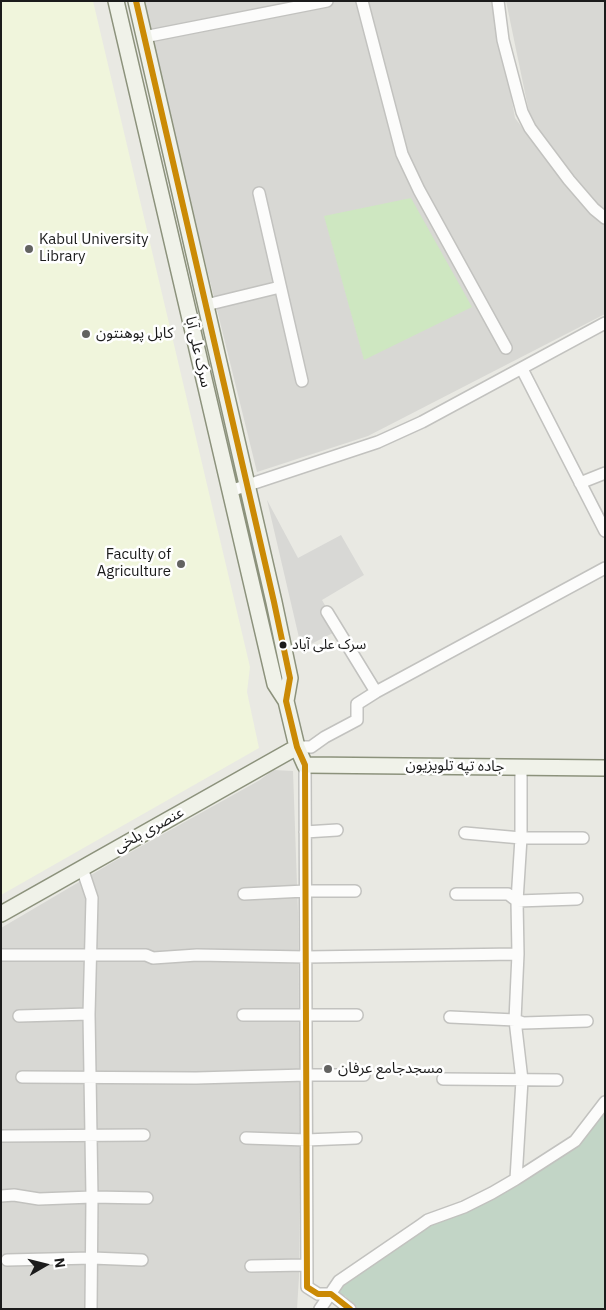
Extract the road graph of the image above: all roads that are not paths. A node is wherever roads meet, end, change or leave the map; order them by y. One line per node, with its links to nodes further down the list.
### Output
1 (116, 1): 8 (street, سرک علی آبا)
2 (136, 1): 6 (street)
3 (326, 1): 6 (street)
4 (362, 1): 14 (street)
5 (498, 1): 10 (street)
6 (144, 37): 7 (street)
7 (177, 177): 8 (street); 12 (street)
8 (158, 181): 20 (street, سرک علی آبا)
9 (259, 193): 11 (street)
10 (605, 218)
11 (280, 287): 12 (street); 16 (street)
12 (206, 305): 19 (street)
13 (605, 323): 15 (street)
14 (506, 348)
15 (522, 368): 18 (street); 19 (street)
16 (302, 382)
17 (605, 473): 18 (street)
18 (580, 483): 21 (street)
19 (247, 485): 20 (street); 25 (street)
20 (230, 491): 25 (street, سرک علی آبا)
21 (605, 531)
22 (605, 568): 24 (street)
23 (327, 612): 24 (street)
24 (376, 692): 26 (street)
25 (286, 701): 26 (street)
26 (297, 747): 27 (street); 35 (street, عنصری بلخی)
27 (305, 764): 28 (street, جاده تپه تلویزیون); 31 (street)
28 (521, 767): 29 (street, جاده تپه تلویزیون); 33 (street)
29 (605, 768)
30 (337, 830): 31 (street)
31 (305, 832): 36 (street)
32 (465, 833): 33 (street)
33 (521, 838): 34 (street); 41 (street)
34 (583, 838)
35 (82, 868): 42 (street, عنصری بلخی); 43 (street)
36 (305, 892): 37 (street); 38 (street); 46 (street)
37 (355, 892)
38 (244, 894)
39 (456, 894): 41 (street)
40 (577, 899): 41 (street)
41 (517, 901): 44 (street)
42 (1, 914)
43 (91, 954): 45 (street); 46 (street); 47 (street)
44 (518, 954): 46 (street); 53 (street)
45 (1, 955)
46 (306, 957): 48 (street)
47 (90, 1014): 50 (street); 58 (street)
48 (306, 1014): 49 (street); 51 (street); 55 (street)
49 (357, 1015)
50 (19, 1016)
51 (243, 1016)
52 (450, 1017): 53 (street)
53 (515, 1020): 54 (street); 60 (street)
54 (586, 1021)
55 (306, 1075): 56 (street); 58 (street); 68 (street)
56 (364, 1075)
57 (22, 1077): 58 (street)
58 (90, 1078): 65 (street)
59 (443, 1079): 60 (street)
60 (522, 1080): 61 (street); 69 (street)
61 (557, 1080)
62 (605, 1102): 69 (street)
63 (144, 1135): 65 (street)
64 (1, 1136): 65 (street)
65 (91, 1136): 71 (street)
66 (246, 1138): 68 (street)
67 (356, 1138): 68 (street)
68 (306, 1140): 76 (street)
69 (516, 1179): 78 (street)
70 (1, 1196): 71 (street)
71 (92, 1197): 72 (street); 73 (street)
72 (148, 1198)
73 (92, 1258): 74 (street); 75 (street); 79 (street)
74 (7, 1260)
75 (142, 1260)
76 (306, 1265): 77 (street); 78 (street)
77 (251, 1266)
78 (331, 1294): 80 (street); 81 (street)
79 (91, 1309)
80 (320, 1309)
81 (350, 1309)

